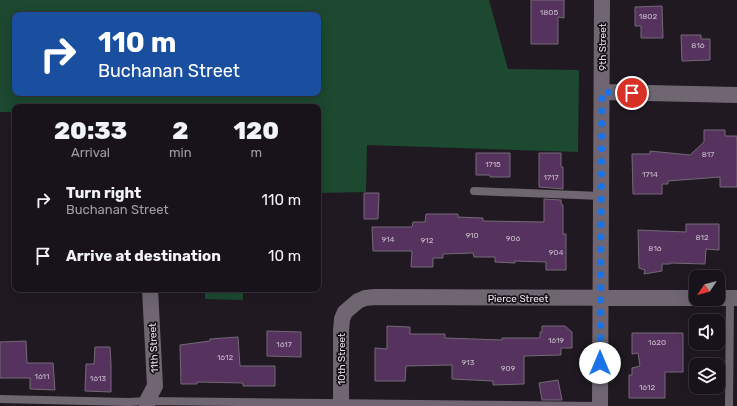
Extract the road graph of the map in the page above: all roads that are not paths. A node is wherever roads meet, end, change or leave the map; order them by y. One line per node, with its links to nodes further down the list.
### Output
1 (602, 0): 2 (street, 9th Street)
2 (602, 92): 3 (street); 5 (street, 9th Street)
3 (737, 95)
4 (474, 191): 5 (lane)
5 (601, 196): 7 (street, 9th Street)
6 (150, 292): 12 (street, 11th Street)
7 (601, 298): 8 (street, Pierce Street); 10 (street, Pierce Street); 14 (street, 9th Street)
8 (689, 298)
9 (728, 298): 15 (lane)
10 (345, 312): 13 (street, 10th Street)
11 (0, 399): 12 (lane)
12 (147, 404): 13 (lane)
13 (341, 405): 14 (lane)
14 (600, 406)
15 (729, 406)

